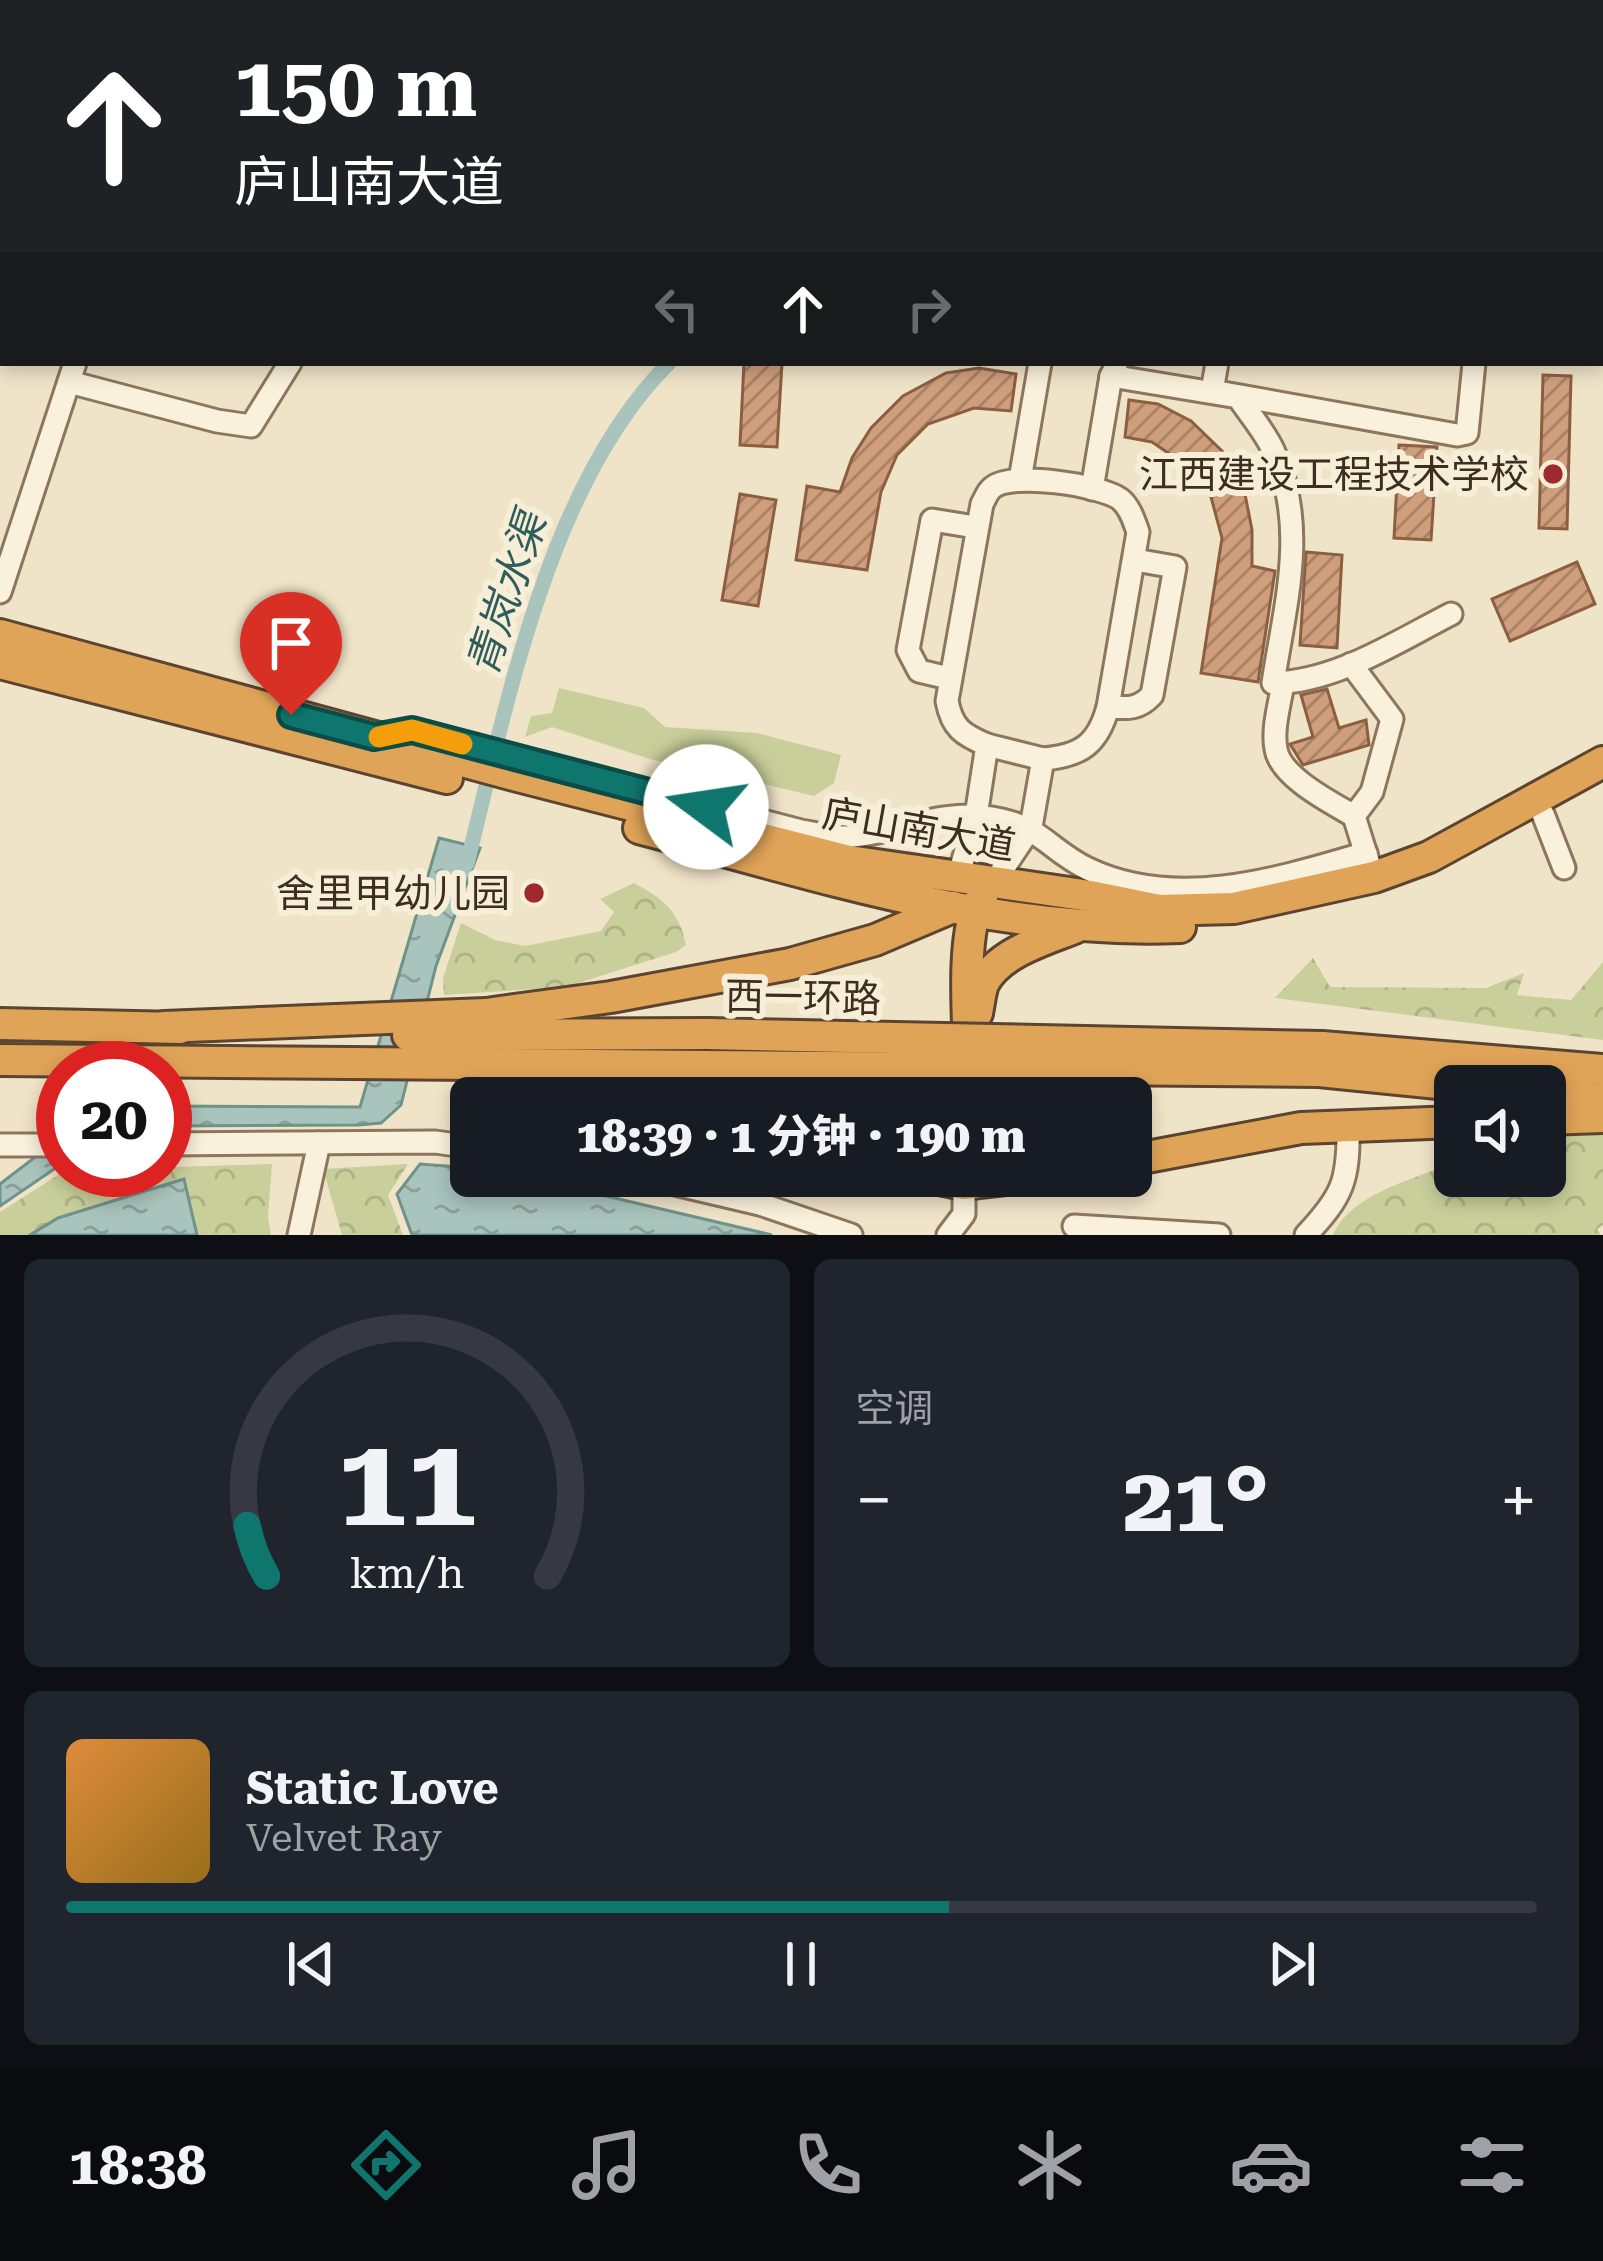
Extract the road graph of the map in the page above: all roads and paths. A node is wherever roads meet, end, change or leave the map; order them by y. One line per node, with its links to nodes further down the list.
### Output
1 (288, 366): 6 (street)
2 (1039, 366): 8 (street)
3 (1216, 366): 7 (street)
4 (1474, 366): 7 (street)
5 (1115, 370): 7 (street); 9 (street)
6 (72, 372): 12 (street)
7 (1212, 391): 18 (street)
8 (1020, 480): 9 (street); 10 (street)
9 (1092, 489): 11 (street)
10 (975, 527): 17 (street); 17 (street)
11 (1135, 560): 19 (street); 19 (street)
12 (0, 592)
13 (1451, 614): 16 (street)
14 (0, 635): 22 (highway, 庐山南大道)
15 (0, 663): 22 (highway, 庐山南大道)
16 (1351, 664): 18 (street); 28 (street)
17 (949, 679): 20 (street)
18 (1283, 683): 28 (street)
19 (1108, 707): 21 (street)
20 (987, 745): 21 (street); 27 (street)
21 (1043, 759): 29 (street)
22 (459, 762): 24 (highway, 庐山南大道)
23 (1603, 762): 30 (highway, 庐山南大道)
24 (518, 777): 27 (street); 33 (highway, 庐山南大道)
25 (1603, 780): 26 (highway, 庐山南大道)
26 (1543, 814): 31 (street); 34 (highway, 庐山南大道)
27 (976, 816): 29 (street); 33 (street)
28 (1354, 816): 30 (street)
29 (1030, 827): 30 (street); 32 (street)
30 (1370, 865): 32 (highway, 庐山南大道)
31 (1564, 868)
32 (993, 884): 33 (highway, 庐山南大道)
33 (961, 898): 34 (highway, 庐山南大道); 36 (highway); 37 (highway); 42 (highway)
34 (1084, 924): 37 (highway)
35 (8, 1023): 36 (highway, 西一环路)
36 (164, 1027): 38 (highway, 西一环路, bridge)
37 (971, 1036): 43 (highway)
38 (1320, 1059): 39 (highway, 西一环路, bridge); 41 (highway, 西一环路); 44 (highway, 西一环路)
39 (192, 1064)
40 (192, 1065): 45 (highway)
41 (1603, 1070)
42 (955, 1077)
43 (971, 1077)
44 (1434, 1080)
45 (450, 1082)
46 (1566, 1096): 47 (highway)
47 (1603, 1100)
48 (1603, 1118): 49 (highway)
49 (1566, 1119)
50 (1434, 1123): 51 (highway)
51 (1348, 1126): 57 (highway); 65 (street)
52 (450, 1144): 56 (street)
53 (0, 1145): 54 (street)
54 (36, 1145)
55 (192, 1145): 56 (street)
56 (317, 1147): 62 (street)
57 (1152, 1156)
58 (730, 1197): 61 (street)
59 (964, 1197): 63 (street)
60 (1074, 1226): 64 (street)
61 (841, 1233)
62 (299, 1235)
63 (948, 1235)
64 (1220, 1235)
65 (1306, 1235)

